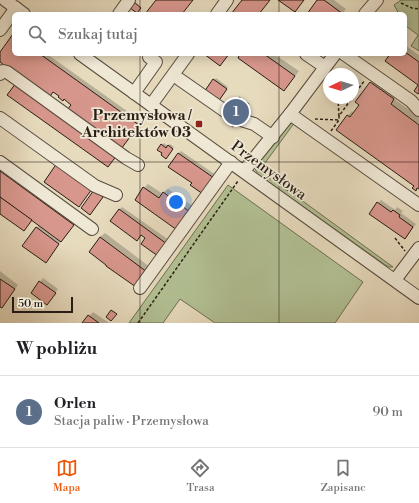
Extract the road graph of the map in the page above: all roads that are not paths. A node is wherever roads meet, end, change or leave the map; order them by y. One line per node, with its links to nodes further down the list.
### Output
1 (5, 0): 5 (street)
2 (129, 0): 6 (street)
3 (227, 0): 7 (street)
4 (378, 0): 8 (street)
5 (20, 11)
6 (120, 12)
7 (218, 12)
8 (366, 12)
9 (12, 19): 10 (street)
10 (0, 30)
11 (87, 56): 20 (street, Przemysłowa)
12 (187, 56): 21 (street)
13 (309, 56): 17 (street)
14 (333, 56): 17 (street)
15 (347, 56): 22 (street)
16 (149, 57): 20 (street)
17 (325, 67): 23 (street)
18 (0, 74): 28 (street)
19 (179, 79): 25 (street)
20 (134, 92): 21 (street, Przemysłowa)
21 (152, 105): 27 (street, Przemysłowa)
22 (419, 110)
23 (290, 114): 25 (street); 31 (street)
24 (0, 118): 30 (street)
25 (273, 137): 29 (street)
26 (0, 162): 32 (street)
27 (231, 162): 29 (street, Przemysłowa); 35 (street)
28 (138, 165)
29 (244, 171): 34 (street, Przemysłowa)
30 (116, 195)
31 (419, 205)
32 (92, 229)
33 (419, 248): 34 (street)
34 (395, 280): 36 (street, Przemysłowa)
35 (140, 288)
36 (419, 298)

